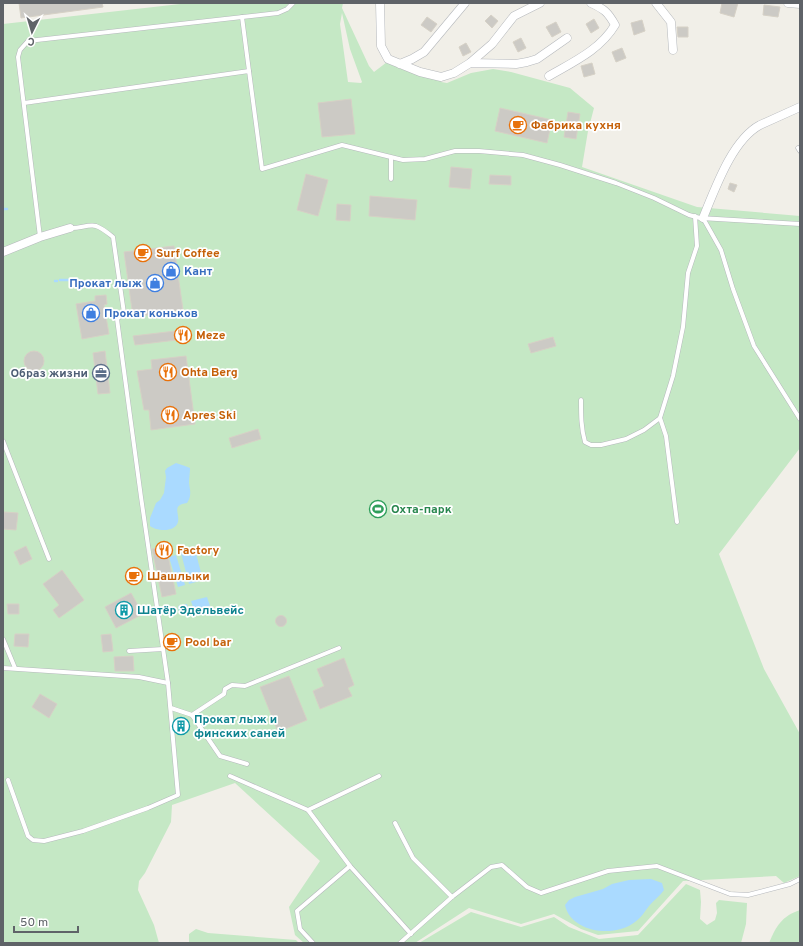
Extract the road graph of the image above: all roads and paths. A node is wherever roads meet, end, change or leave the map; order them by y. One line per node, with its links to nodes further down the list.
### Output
1 (293, 3): 9 (lane)
2 (380, 3): 13 (street)
3 (465, 3): 13 (street)
4 (540, 3): 12 (street)
5 (590, 3): 15 (street)
6 (656, 3): 11 (street)
7 (788, 3): 8 (street)
8 (800, 4)
9 (242, 17): 14 (lane); 16 (lane)
10 (567, 38): 12 (street)
11 (673, 50)
12 (470, 63): 13 (street)
13 (400, 64)
14 (249, 71): 16 (lane); 18 (lane)
15 (549, 76)
16 (24, 103): 23 (lane)
17 (800, 107): 20 (street)
18 (391, 158): 19 (lane); 20 (lane)
19 (391, 179)
20 (699, 217): 21 (lane); 26 (lane); 27 (lane)
21 (800, 224)
22 (70, 228): 23 (street); 33 (lane)
23 (40, 237): 24 (street)
24 (3, 252)
25 (581, 400): 26 (lane)
26 (660, 418): 29 (lane)
27 (800, 419)
28 (3, 441): 30 (lane)
29 (676, 522)
30 (49, 559)
31 (3, 640): 36 (lane)
32 (340, 648): 39 (lane)
33 (163, 649): 34 (lane); 37 (lane)
34 (129, 651)
35 (3, 668): 36 (lane)
36 (15, 668): 37 (lane)
37 (168, 683): 38 (lane)
38 (171, 708): 39 (lane); 43 (lane)
39 (192, 715): 40 (lane)
40 (247, 764)
41 (230, 776): 44 (lane)
42 (379, 776): 44 (lane)
43 (8, 780)
44 (308, 810): 46 (lane)
45 (395, 823): 48 (lane)
46 (350, 866): 49 (lane); 50 (lane)
47 (800, 879): 48 (lane)
48 (452, 897): 49 (lane)
49 (411, 934): 51 (lane)
50 (313, 943)
51 (400, 943)

